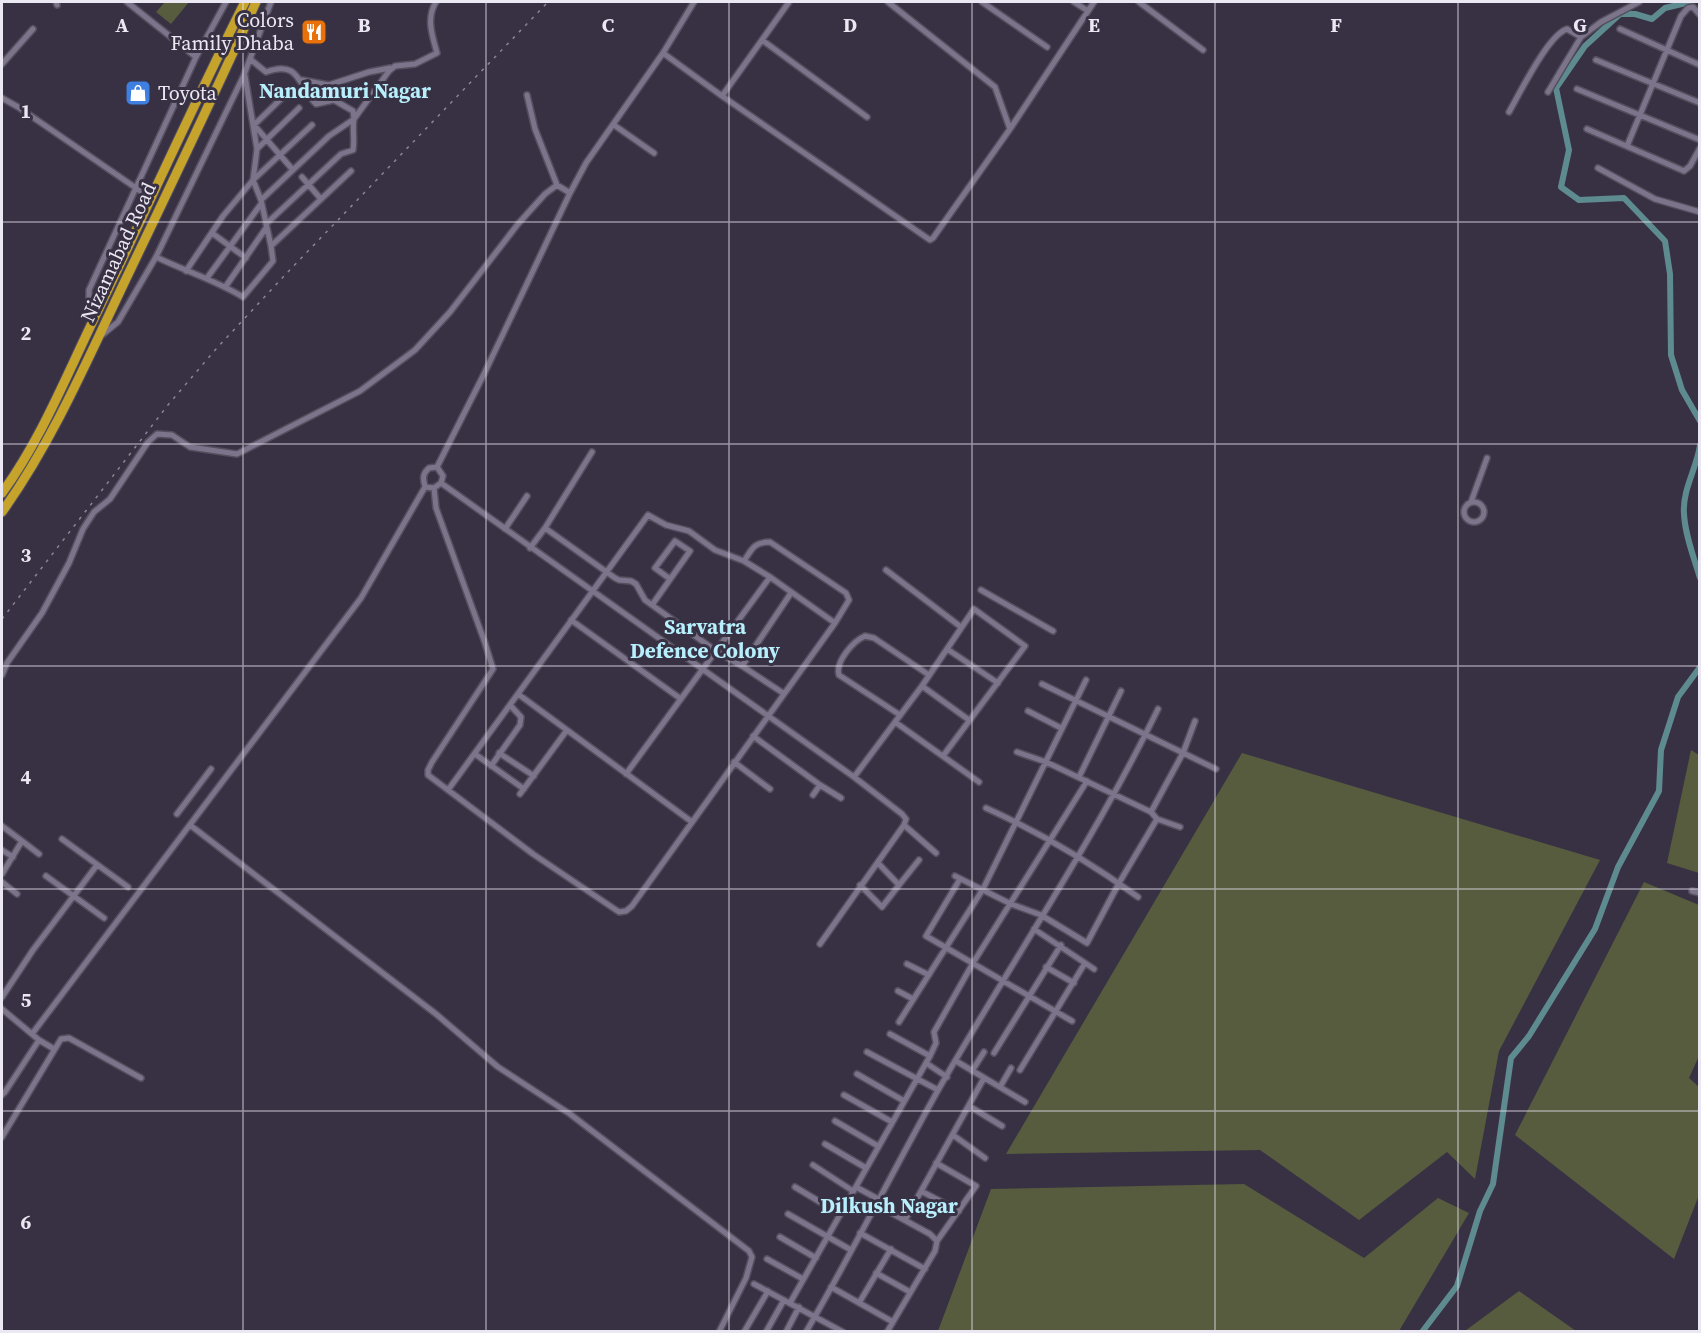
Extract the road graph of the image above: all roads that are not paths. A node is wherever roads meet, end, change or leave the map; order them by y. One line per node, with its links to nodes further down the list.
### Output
1 (126, 2): 27 (street)
2 (223, 2): 27 (street)
3 (245, 2): 70 (highway, Nizamabad Road)
4 (256, 2): 83 (highway, Nizamabad Road)
5 (271, 2): 28 (street)
6 (436, 2): 32 (street)
7 (694, 2): 26 (street)
8 (789, 2): 22 (street)
9 (888, 2): 51 (street)
10 (982, 2): 23 (street)
11 (1074, 2): 17 (street)
12 (1094, 2): 17 (street)
13 (1139, 2): 24 (street)
14 (1639, 2): 21 (street)
15 (1700, 3): 16 (street)
16 (1693, 7): 18 (street); 25 (street)
17 (1088, 11): 51 (street)
18 (1700, 15)
19 (33, 29): 30 (street)
20 (1620, 29): 25 (street)
21 (1581, 37): 37 (street); 44 (street)
22 (762, 40): 40 (street); 46 (street)
23 (1047, 47)
24 (1203, 50)
25 (1668, 50): 31 (street); 35 (street)
26 (663, 53): 40 (street); 50 (street)
27 (196, 57): 67 (street)
28 (250, 59): 33 (street); 34 (street)
29 (1596, 60): 35 (street)
30 (2, 64)
31 (1700, 65)
32 (395, 66): 34 (street); 47 (street)
33 (244, 75): 48 (street); 77 (street)
34 (302, 80): 47 (street)
35 (1653, 83): 42 (street); 45 (street)
36 (1577, 89): 45 (street)
37 (1548, 92)
38 (527, 95): 66 (street)
39 (284, 96): 48 (street)
40 (722, 96): 51 (street)
41 (2, 98): 67 (street)
42 (1700, 103)
43 (299, 108): 53 (street)
44 (1509, 112)
45 (1641, 114): 54 (street); 55 (street)
46 (867, 117)
47 (354, 119): 61 (street); 65 (street)
48 (254, 125): 53 (street); 57 (street)
49 (312, 125): 59 (street)
50 (614, 125): 58 (street); 68 (street)
51 (1010, 129)
52 (1587, 129): 55 (street)
53 (268, 139): 57 (street); 59 (street)
54 (1700, 140)
55 (1627, 146): 56 (street)
56 (1700, 148)
57 (257, 149): 64 (street)
58 (654, 153)
59 (281, 154): 61 (street); 64 (street)
60 (1598, 168): 72 (street)
61 (293, 170): 71 (street)
62 (351, 171): 69 (street)
63 (302, 177): 65 (street)
64 (253, 180): 71 (street); 74 (street)
65 (308, 184): 69 (street); 73 (street)
66 (557, 185): 68 (street); 115 (street)
67 (136, 187): 70 (street); 82 (street)
68 (570, 193): 87 (street)
69 (320, 198): 76 (street)
70 (152, 199): 82 (highway, Nizamabad Road)
71 (261, 202): 73 (street); 75 (street)
72 (1700, 212)
73 (266, 226): 76 (street); 78 (street)
74 (212, 233): 75 (street); 79 (street)
75 (230, 246): 78 (street); 80 (street)
76 (271, 246): 81 (street)
77 (156, 256): 79 (street); 83 (street)
78 (246, 258): 81 (street)
79 (186, 271): 80 (street)
80 (207, 278): 81 (street)
81 (226, 286)
82 (91, 324): 84 (highway, Nizamabad Road)
83 (96, 340): 84 (highway, Nizamabad Road)
84 (57, 408): 91 (highway, Nizamabad Road); 94 (highway, Nizamabad Road)
85 (592, 452): 95 (street)
86 (1487, 458): 93 (street)
87 (437, 467): 88 (street); 89 (street)
88 (441, 483): 90 (street); 96 (street)
89 (425, 487): 90 (street); 167 (street)
90 (434, 488): 157 (street)
91 (2, 493)
92 (527, 496): 96 (street)
93 (1471, 502): 93 (street)
94 (2, 512)
95 (545, 528): 97 (street); 100 (street)
96 (505, 529): 97 (street)
97 (530, 548): 103 (street)
98 (744, 561): 100 (street); 101 (street); 108 (street)
99 (886, 570): 109 (street)
100 (608, 572): 103 (street); 106 (street)
101 (770, 578): 105 (street); 112 (street)
102 (670, 579): 102 (street); 106 (street)
103 (592, 590): 107 (street); 114 (street)
104 (981, 590): 110 (street)
105 (791, 593): 108 (street); 113 (street)
106 (652, 605): 112 (street)
107 (571, 620): 123 (street); 124 (street)
108 (835, 623): 122 (street)
109 (961, 627): 111 (street); 118 (street)
110 (1053, 631)
111 (947, 649): 116 (street); 118 (street)
112 (716, 651): 113 (street); 114 (street)
113 (742, 666): 122 (street)
114 (703, 669): 124 (street); 130 (street)
115 (2, 675)
116 (929, 675): 120 (street); 129 (street)
117 (1086, 680): 125 (street)
118 (998, 683): 132 (street)
119 (1041, 684): 125 (street)
120 (922, 686): 129 (street); 132 (street)
121 (1121, 691): 131 (street)
122 (783, 693): 130 (street)
123 (518, 694): 126 (street); 136 (street)
124 (681, 699): 149 (street)
125 (1075, 701): 131 (street); 135 (street)
126 (510, 705): 140 (street); 142 (street)
127 (1158, 709): 137 (street)
128 (1028, 711): 135 (street)
129 (900, 715): 134 (street)
130 (767, 716): 138 (street); 151 (street)
131 (1110, 716): 137 (street); 152 (street)
132 (969, 720): 143 (street)
133 (1195, 721): 141 (street)
134 (895, 722): 143 (street); 151 (street)
135 (1061, 728): 145 (street)
136 (567, 730): 149 (street); 150 (street)
137 (1145, 735): 141 (street); 158 (street)
138 (753, 736): 144 (street); 155 (street)
139 (1017, 752): 145 (street)
140 (500, 753): 146 (street); 150 (street)
141 (1183, 753): 148 (street); 162 (street)
142 (475, 754): 146 (street); 157 (street)
143 (944, 756): 154 (street)
144 (734, 762): 156 (street); 165 (street)
145 (1046, 762): 152 (street); 166 (street)
146 (491, 766): 150 (street)
147 (211, 769): 163 (street)
148 (1216, 769)
149 (626, 774): 165 (street)
150 (534, 776)
151 (854, 777): 168 (street)
152 (1079, 777): 153 (street)
153 (1087, 781): 158 (street); 173 (street)
154 (979, 782)
155 (820, 785): 159 (street); 160 (street)
156 (770, 789)
157 (448, 790): 165 (street)
158 (1113, 794): 162 (street); 178 (street)
159 (813, 795)
160 (841, 798)
161 (986, 808): 166 (street)
162 (1151, 812): 164 (street)
163 (177, 814)
164 (1157, 819): 170 (street); 185 (street)
165 (692, 822)
166 (1016, 822): 173 (street); 189 (street)
167 (190, 825): 218 (street); 283 (street)
168 (904, 825): 175 (street); 180 (street)
169 (2, 826): 172 (street)
170 (1180, 827)
171 (62, 839): 181 (street)
172 (22, 841): 176 (street); 177 (street)
173 (1050, 842): 178 (street); 195 (street)
174 (2, 850): 177 (street)
175 (936, 853)
176 (39, 854)
177 (13, 857): 182 (street)
178 (1076, 857): 185 (street); 196 (street)
179 (919, 860): 187 (street)
180 (878, 862): 186 (street); 187 (street)
181 (97, 865): 188 (street); 193 (street)
182 (2, 874)
183 (46, 876): 193 (street)
184 (2, 882): 192 (street)
185 (1119, 883): 194 (street); 196 (street)
186 (860, 885): 187 (street); 199 (street)
187 (899, 885)
188 (128, 887)
189 (983, 889): 195 (street); 201 (street); 201 (street)
190 (1692, 891): 191 (street)
191 (1700, 893)
192 (17, 894)
193 (74, 896): 197 (street); 211 (street)
194 (1138, 897)
195 (1011, 904): 196 (street); 202 (street)
196 (1041, 915): 198 (street)
197 (104, 918)
198 (1034, 929): 200 (street); 208 (street)
199 (820, 944)
200 (1060, 945): 203 (street); 205 (street)
201 (946, 948): 202 (street); 207 (street)
202 (973, 963): 208 (street); 225 (street)
203 (1085, 963): 206 (street); 209 (street)
204 (907, 964): 207 (street)
205 (1046, 967): 209 (street); 212 (street)
206 (1094, 969)
207 (928, 975): 213 (street)
208 (1004, 981): 212 (street); 226 (street)
209 (1074, 983): 215 (street)
210 (898, 991): 213 (street)
211 (2, 997)
212 (1030, 997): 215 (street); 224 (street)
213 (913, 999): 217 (street)
214 (2, 1010): 218 (street)
215 (1056, 1011): 216 (street); 229 (street)
216 (1072, 1021)
217 (898, 1022)
218 (32, 1034): 220 (street)
219 (890, 1034): 225 (street)
220 (39, 1040): 221 (street); 238 (street)
221 (54, 1049): 233 (street); 247 (street)
222 (867, 1052): 234 (street)
223 (984, 1052): 230 (street)
224 (994, 1053)
225 (930, 1056): 227 (street)
226 (956, 1061): 230 (street); 232 (street)
227 (926, 1063): 232 (street); 234 (street)
228 (1011, 1068): 236 (street)
229 (1020, 1070)
230 (972, 1071): 235 (street)
231 (857, 1074): 240 (street)
232 (946, 1077): 237 (street)
233 (141, 1078)
234 (917, 1078): 237 (street); 240 (street)
235 (984, 1078): 236 (street); 242 (street)
236 (1000, 1087): 241 (street)
237 (938, 1090): 257 (street)
238 (2, 1095)
239 (844, 1095): 244 (street)
240 (904, 1101): 244 (street)
241 (1025, 1102)
242 (969, 1106): 245 (street); 246 (street)
243 (835, 1120): 249 (street)
244 (892, 1122): 249 (street)
245 (1002, 1126)
246 (953, 1135): 250 (street); 251 (street)
247 (2, 1137)
248 (825, 1144): 253 (street)
249 (879, 1146): 253 (street)
250 (985, 1158)
251 (936, 1163): 256 (street); 258 (street)
252 (813, 1166): 255 (street)
253 (866, 1168): 255 (street)
254 (795, 1186): 260 (street)
255 (855, 1189): 257 (street); 260 (street)
256 (921, 1191): 258 (street); 261 (street)
257 (879, 1202): 261 (street); 262 (street)
258 (959, 1211): 265 (street)
259 (788, 1214): 264 (street)
260 (840, 1214): 264 (street)
261 (905, 1220): 265 (street)
262 (860, 1233): 266 (street); 267 (street)
263 (780, 1237): 268 (street)
264 (827, 1237): 267 (street); 268 (street)
265 (937, 1240): 270 (street)
266 (891, 1249): 270 (street); 271 (street)
267 (851, 1250): 274 (street)
268 (816, 1258): 272 (street)
269 (767, 1259): 272 (street)
270 (925, 1269): 276 (street)
271 (876, 1274): 276 (street); 278 (street)
272 (803, 1279): 277 (street)
273 (754, 1284): 275 (street)
274 (831, 1287): 278 (street); 280 (street)
275 (768, 1291): 277 (street); 284 (street)
276 (910, 1292): 281 (street)
277 (787, 1302): 279 (street); 285 (street)
278 (859, 1303): 281 (street)
279 (799, 1308): 280 (street); 286 (street)
280 (816, 1315): 282 (street); 287 (street)
281 (893, 1322): 290 (street)
282 (831, 1324): 288 (street); 289 (street)
283 (720, 1332)
284 (744, 1332)
285 (766, 1332)
286 (786, 1332)
287 (806, 1332)
288 (827, 1332)
289 (843, 1332)
290 (887, 1332)

